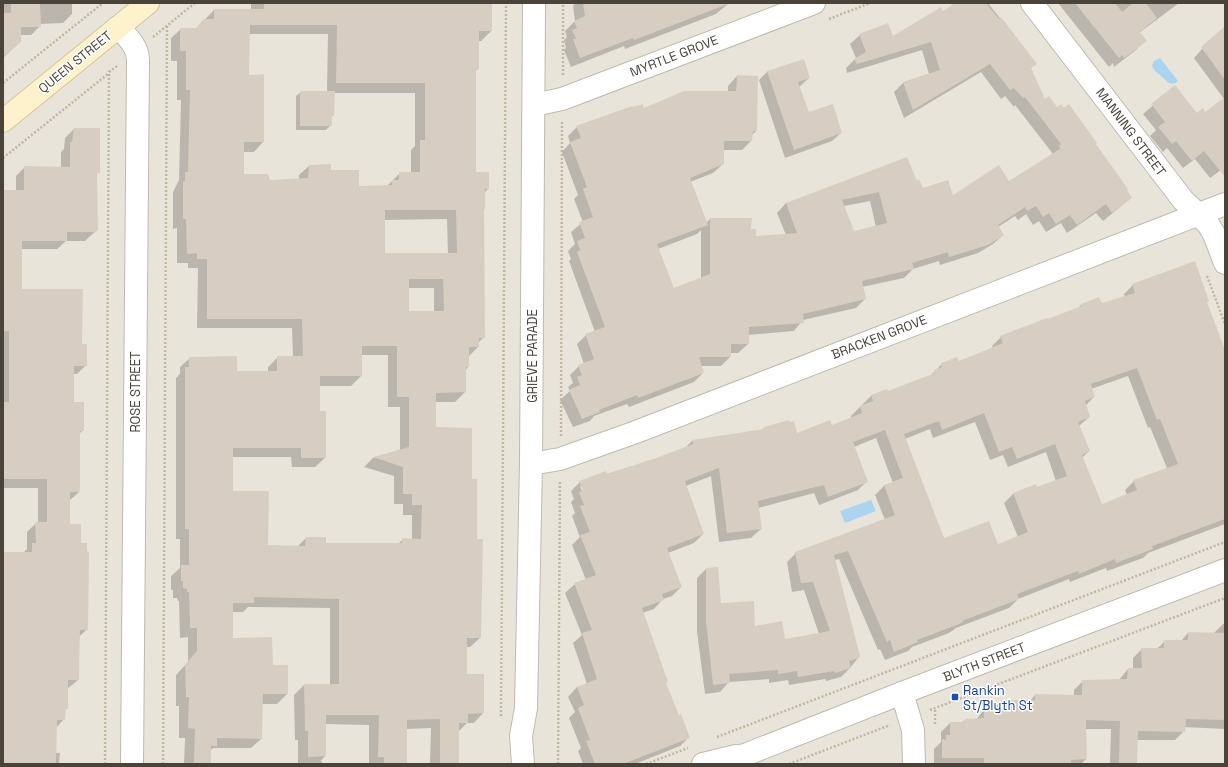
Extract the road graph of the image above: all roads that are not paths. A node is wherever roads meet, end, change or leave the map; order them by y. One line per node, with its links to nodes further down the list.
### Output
1 (148, 3): 5 (main road, QUEEN STREET)
2 (534, 3): 6 (street, GRIEVE PARADE)
3 (814, 3): 6 (street, MYRTLE GROVE)
4 (1032, 3): 9 (street, MANNING STREET)
5 (118, 27): 7 (main road, QUEEN STREET); 17 (street, ROSE STREET)
6 (534, 104): 11 (street, GRIEVE PARADE)
7 (3, 121)
8 (1225, 204): 9 (street, BRACKEN GROVE)
9 (1196, 215): 10 (street, MANNING STREET); 11 (street, BRACKEN GROVE)
10 (1225, 264)
11 (531, 464): 14 (street, GRIEVE PARADE)
12 (1225, 570): 13 (street, BLYTH STREET)
13 (902, 693): 15 (street, BLYTH STREET); 21 (street)
14 (526, 708): 18 (street, GRIEVE PARADE); 19 (street, GRIEVE PARADE)
15 (743, 754): 16 (street, BLYTH STREET); 20 (street, BLYTH STREET)
16 (697, 756)
17 (132, 764)
18 (523, 764)
19 (536, 764)
20 (722, 764)
21 (914, 764)

